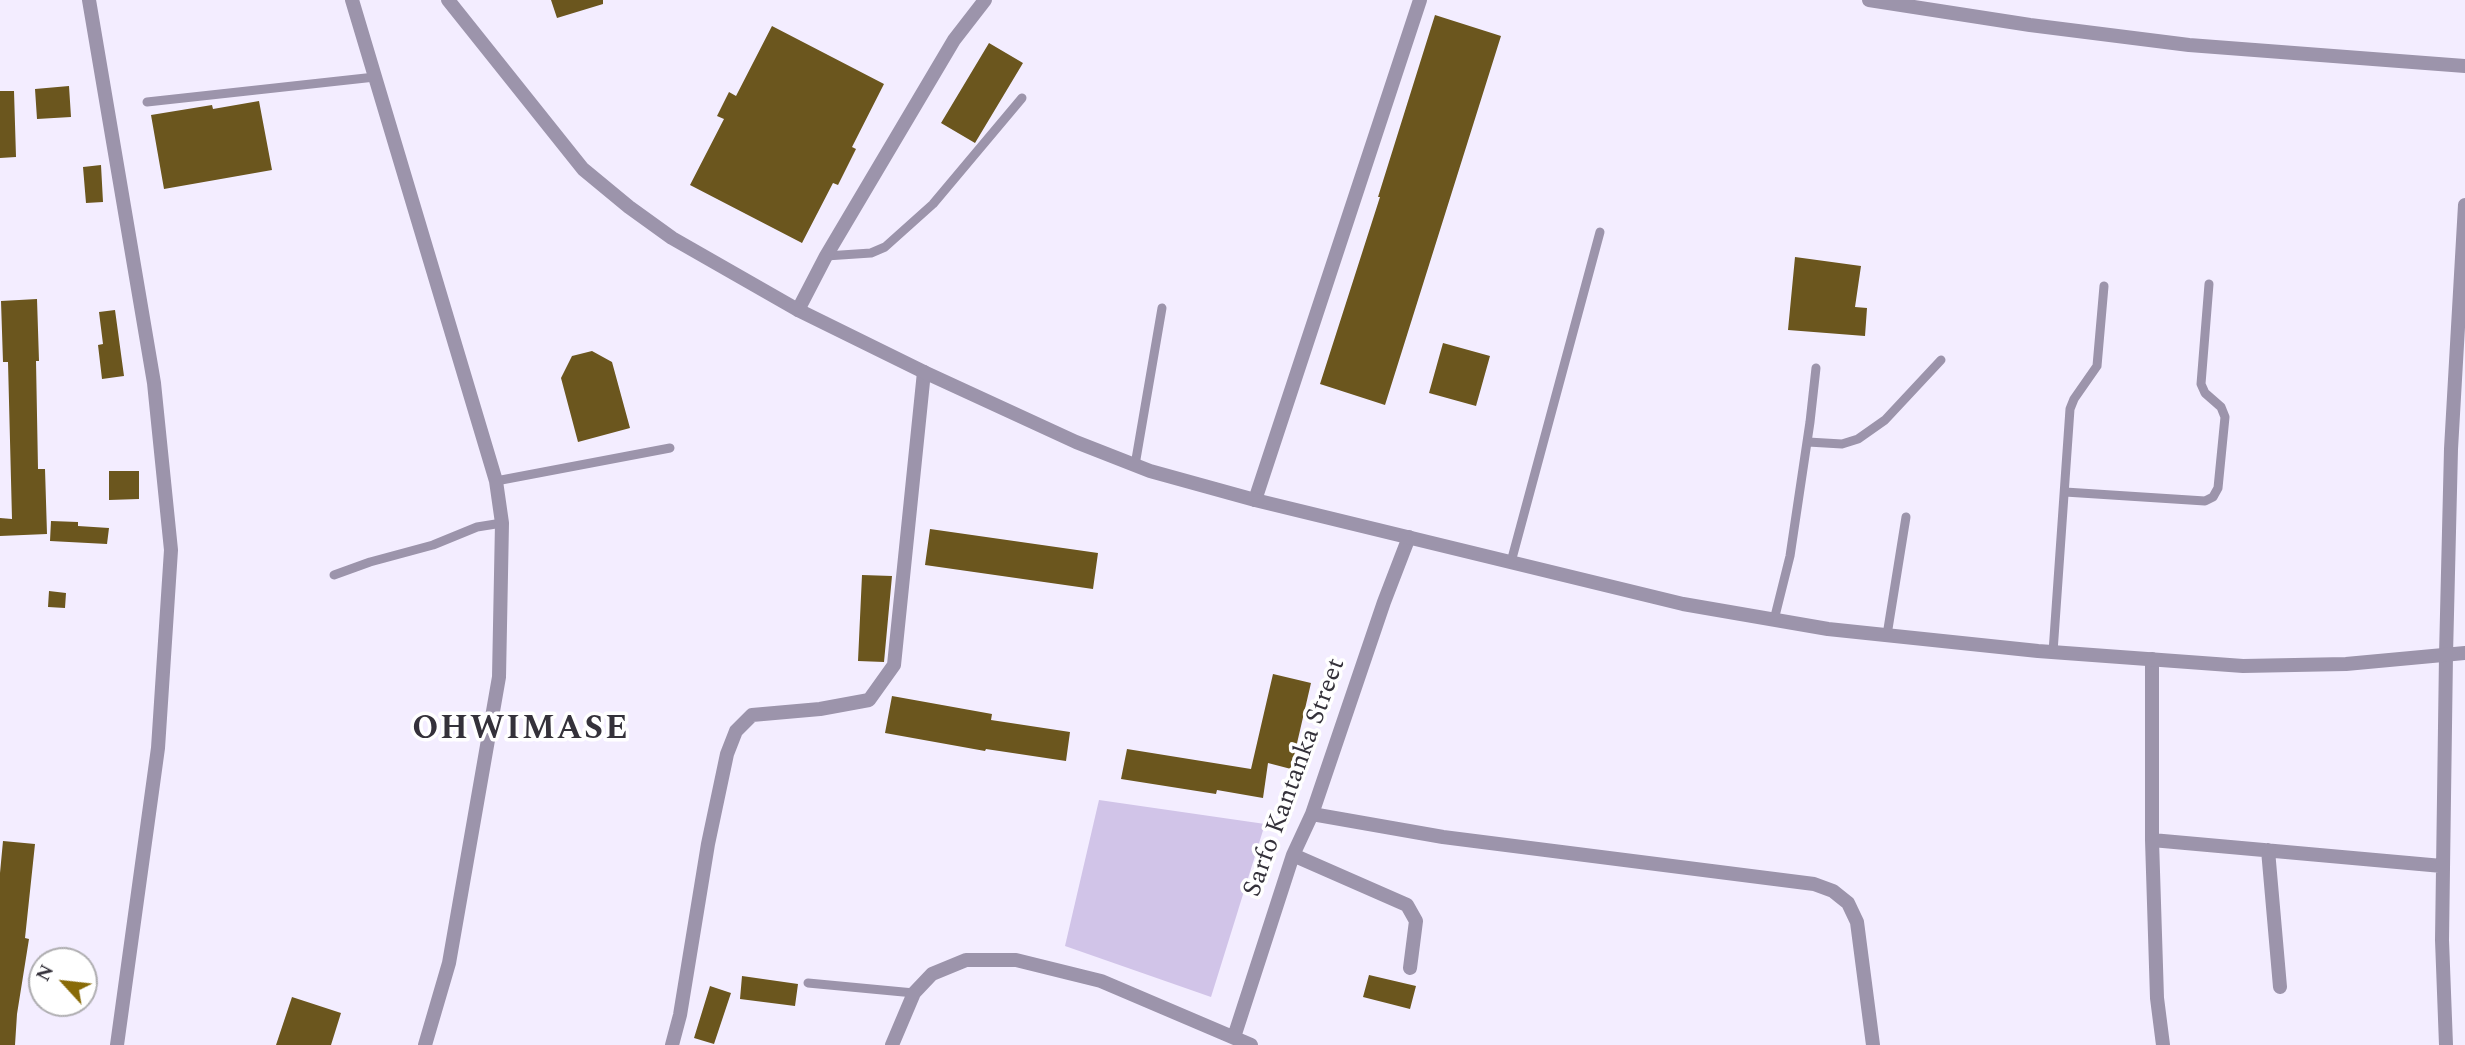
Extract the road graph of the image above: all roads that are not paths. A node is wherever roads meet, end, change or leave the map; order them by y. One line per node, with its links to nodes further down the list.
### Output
1 (89, 0): 48 (street)
2 (352, 0): 8 (street)
3 (448, 0): 17 (street)
4 (985, 0): 13 (street)
5 (1420, 0): 26 (street)
6 (1869, 0): 7 (street)
7 (2465, 66)
8 (374, 78): 10 (lane); 24 (street)
9 (1022, 98): 13 (lane)
10 (147, 102)
11 (2465, 205): 36 (street)
12 (1600, 232): 30 (lane)
13 (826, 256): 17 (street)
14 (2209, 284): 25 (lane)
15 (2104, 286): 25 (lane)
16 (1162, 308): 23 (lane)
17 (798, 310): 20 (street)
18 (1941, 360): 21 (lane)
19 (1816, 368): 21 (lane)
20 (924, 372): 23 (street); 50 (street)
21 (1808, 442): 32 (lane)
22 (670, 448): 24 (lane)
23 (1135, 465): 26 (street)
24 (496, 481): 28 (street)
25 (2065, 492): 34 (lane)
26 (1255, 500): 29 (street)
27 (1906, 517): 33 (lane)
28 (502, 523): 31 (lane); 49 (street)
29 (1409, 537): 30 (street); 38 (street, Sarfo Kantanka Street)
30 (1511, 562): 32 (street)
31 (334, 575)
32 (1774, 620): 33 (street)
33 (1887, 635): 34 (street)
34 (2053, 652): 37 (street)
35 (2465, 653): 36 (street)
36 (2446, 655): 37 (street); 42 (street)
37 (2152, 659): 39 (street)
38 (1312, 814): 41 (street, Sarfo Kantanka Street); 53 (street)
39 (2152, 840): 40 (street); 54 (street)
40 (2268, 850): 42 (street); 45 (street)
41 (1293, 855): 43 (street); 47 (street, Sarfo Kantanka Street)
42 (2442, 866): 55 (street)
43 (1409, 968)
44 (808, 983): 46 (lane)
45 (2280, 987)
46 (914, 993): 47 (street); 51 (street)
47 (1234, 1038): 52 (street)
48 (117, 1045)
49 (425, 1045)
50 (672, 1045)
51 (892, 1045)
52 (1251, 1045)
53 (1873, 1045)
54 (2163, 1045)
55 (2446, 1045)

